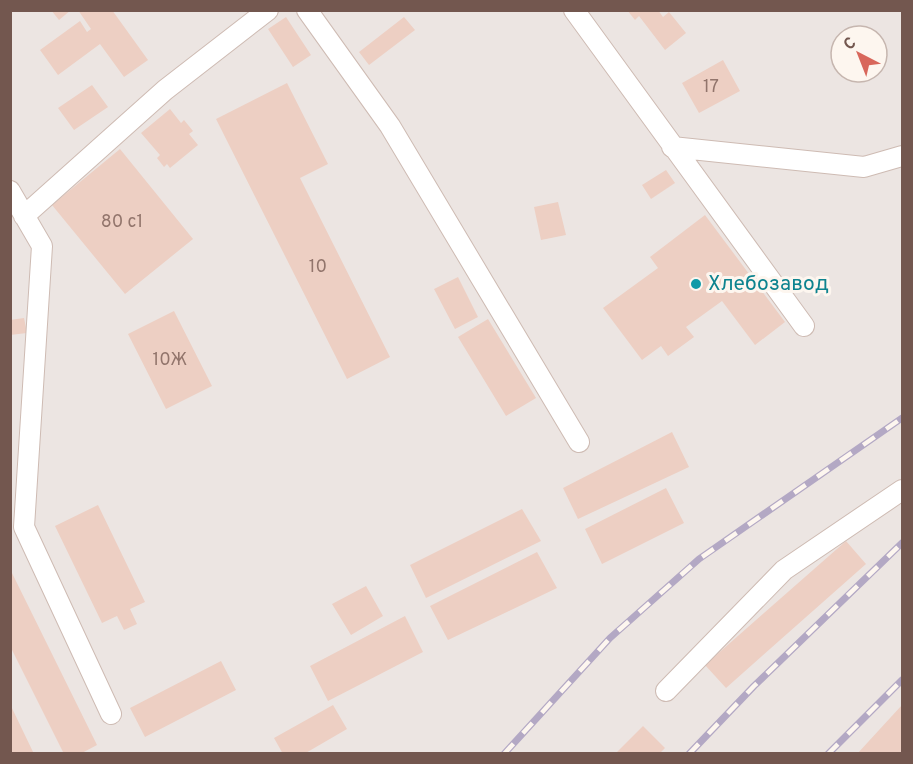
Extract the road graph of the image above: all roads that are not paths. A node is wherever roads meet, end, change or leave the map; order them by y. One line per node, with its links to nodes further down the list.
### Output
1 (268, 10): 7 (street)
2 (307, 10): 9 (street)
3 (574, 10): 4 (street)
4 (672, 147): 5 (street); 8 (street)
5 (903, 156)
6 (10, 191): 7 (street)
7 (24, 216): 12 (street)
8 (804, 326)
9 (579, 442)
10 (903, 490): 11 (street)
11 (666, 691)
12 (111, 714)

